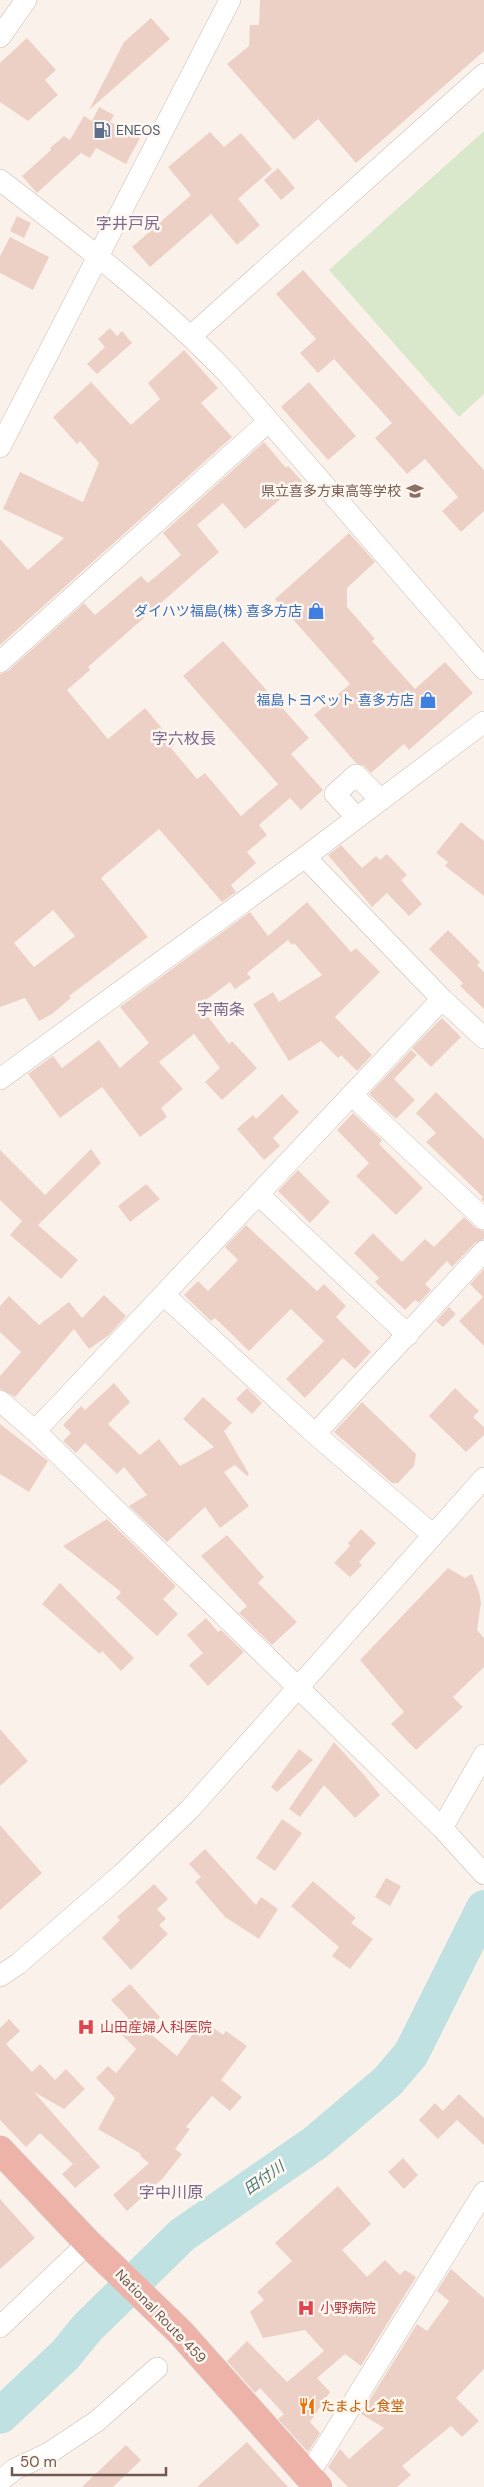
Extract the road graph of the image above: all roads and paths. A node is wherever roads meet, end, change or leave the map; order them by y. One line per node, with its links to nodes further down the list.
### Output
1 (26, 0): 3 (street)
2 (230, 0): 6 (street)
3 (0, 37)
4 (484, 74): 7 (street)
5 (0, 180): 6 (street)
6 (98, 256): 7 (street); 9 (street)
7 (191, 336): 8 (street)
8 (269, 421): 10 (street); 11 (street)
9 (0, 447)
10 (0, 662)
11 (484, 669)
12 (484, 722): 13 (street)
13 (381, 800): 14 (street); 14 (street)
14 (357, 818): 15 (street)
15 (305, 857): 16 (street); 18 (street)
16 (442, 1000): 17 (street); 19 (street)
17 (484, 1038)
18 (0, 1079)
19 (352, 1095): 20 (street); 21 (street)
20 (259, 1195): 23 (street); 24 (street)
21 (484, 1219)
22 (484, 1250): 24 (street)
23 (164, 1295): 26 (street); 27 (street)
24 (408, 1335): 27 (street)
25 (0, 1401): 26 (street)
26 (35, 1431): 30 (street)
27 (315, 1434): 29 (street)
28 (484, 1478): 29 (street)
29 (432, 1534): 30 (street)
30 (296, 1688): 32 (street); 34 (street)
31 (484, 1754): 32 (street)
32 (442, 1828): 33 (street)
33 (484, 1874)
34 (0, 1976)
35 (0, 2150): 37 (highway, National Route 459)
36 (484, 2192): 41 (street)
37 (97, 2251): 38 (street); 41 (highway, National Route 459)
38 (0, 2327)
39 (157, 2368): 40 (street)
40 (0, 2481)
41 (312, 2482)

